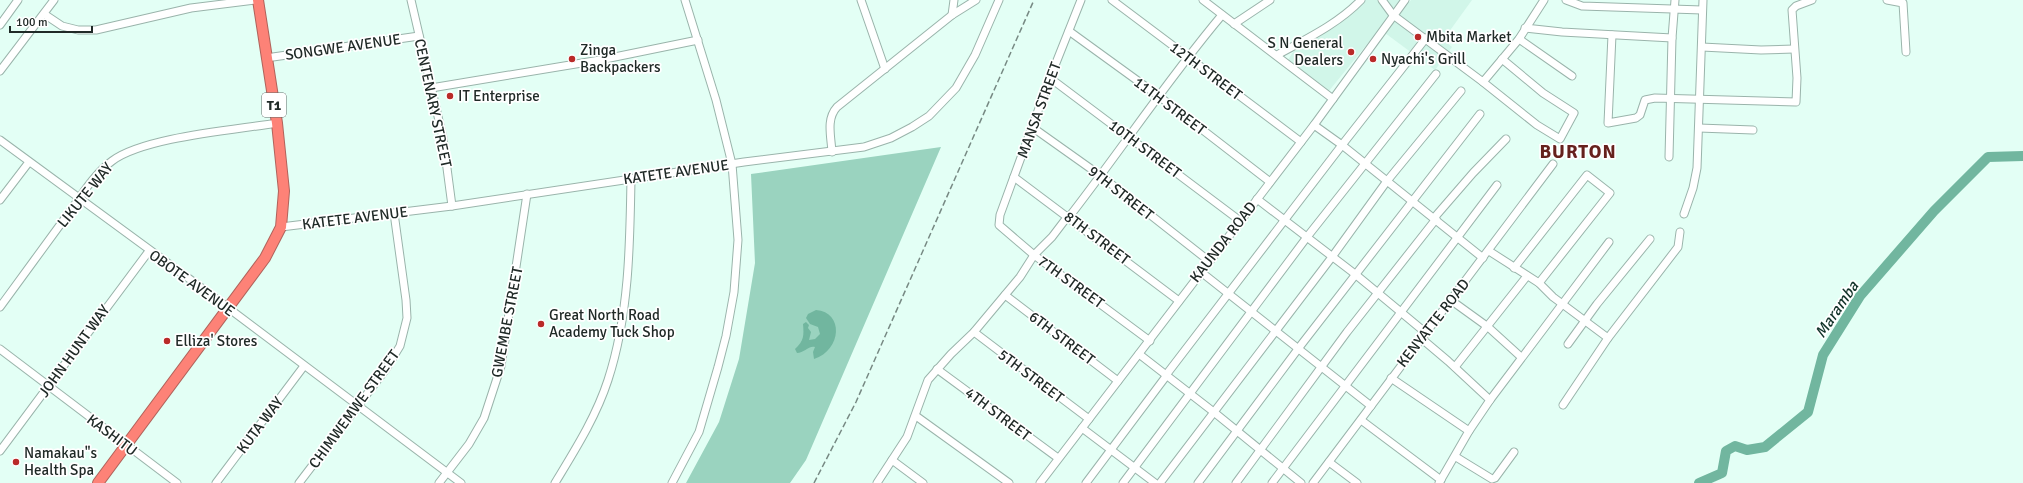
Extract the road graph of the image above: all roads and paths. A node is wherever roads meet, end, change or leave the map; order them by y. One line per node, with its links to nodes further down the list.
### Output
1 (18, 0): 31 (street)
2 (54, 0): 26 (street)
3 (255, 0): 26 (street)
4 (258, 0): 45 (highway, T1)
5 (411, 0): 34 (street, CENTENARY STREET)
6 (685, 0): 39 (street)
7 (860, 0): 47 (street)
8 (954, 0): 27 (street)
9 (976, 0): 27 (street)
10 (999, 0): 70 (street, KATETE AVENUE)
11 (1081, 0): 33 (street, MANSA STREET)
12 (1112, 0): 44 (street, 12TH STREET)
13 (1204, 0): 28 (street)
14 (1270, 0): 30 (street)
15 (1362, 0): 43 (street)
16 (1383, 0): 29 (street)
17 (1405, 0): 29 (street, KAUNDA ROAD)
18 (1544, 0): 32 (street)
19 (1566, 0): 24 (street)
20 (1675, 0): 24 (street)
21 (1703, 0): 25 (street)
22 (1812, 0): 41 (street)
23 (1887, 0): 42 (street)
24 (1674, 9): 25 (street); 37 (street)
25 (1702, 10): 40 (street)
26 (44, 14): 48 (street)
27 (952, 15): 47 (street)
28 (1222, 15): 30 (street); 44 (street)
29 (1393, 15): 36 (street); 57 (street, KAUNDA ROAD)
30 (1234, 24): 43 (street)
31 (0, 25)
32 (1526, 28): 35 (street); 38 (street)
33 (1069, 31): 51 (street, MANSA STREET); 55 (street, 11TH STREET)
34 (419, 36): 45 (street, SONGWE AVENUE); 53 (street, CENTENARY STREET)
35 (1612, 36): 37 (street); 56 (street)
36 (1426, 38): 52 (street); 69 (street)
37 (1672, 38): 56 (street)
38 (1519, 39): 46 (street); 50 (street)
39 (698, 40): 53 (street); 74 (street)
40 (1702, 47): 41 (street); 58 (street)
41 (1794, 49): 58 (street)
42 (1906, 52)
43 (1277, 55): 57 (street)
44 (1187, 57): 55 (street); 68 (street, 12TH STREET)
45 (266, 58): 60 (highway, T1)
46 (1502, 59): 52 (street); 52 (street)
47 (885, 69): 70 (street)
48 (0, 70)
49 (1436, 74): 73 (street)
50 (1572, 76)
51 (1050, 78): 62 (street, MANSA STREET); 65 (street, 10TH STREET)
52 (1483, 82)
53 (431, 88): 87 (street, CENTENARY STREET)
54 (1461, 92): 79 (street)
55 (1160, 97): 65 (street); 80 (street, 11TH STREET)
56 (1671, 98): 58 (street); 71 (street)
57 (1333, 99): 61 (street, KAUNDA ROAD)
58 (1699, 99): 63 (street)
59 (1480, 114): 86 (street)
60 (277, 123): 83 (street, LIKUTE WAY); 95 (highway, T1)
61 (1314, 125): 68 (street, KAUNDA ROAD); 69 (street)
62 (1032, 127): 76 (street, 9TH STREET); 77 (street, MANSA STREET)
63 (1700, 128): 64 (street); 89 (street)
64 (1753, 130)
65 (1128, 137): 76 (street); 94 (street, 10TH STREET)
66 (1506, 139): 91 (street)
67 (0, 140): 72 (street, OBOTE AVENUE)
68 (1301, 142): 80 (street, KAUNDA ROAD)
69 (1342, 145): 73 (street); 92 (street)
70 (832, 152): 74 (street, KATETE AVENUE)
71 (1669, 157)
72 (28, 162): 83 (street, OBOTE AVENUE); 85 (street)
73 (1365, 163): 79 (street); 98 (street)
74 (732, 164): 78 (street, KATETE AVENUE); 176 (street)
75 (1553, 164): 102 (street, KENYATTE ROAD)
76 (1101, 176): 90 (street); 106 (street, 9TH STREET)
77 (1014, 177): 90 (street, 8TH STREET); 93 (street, MANSA STREET)
78 (631, 178): 82 (street, KATETE AVENUE); 175 (street)
79 (1387, 181): 86 (street); 104 (street)
80 (1270, 182): 84 (street, KAUNDA ROAD)
81 (1497, 185): 97 (street)
82 (527, 194): 87 (street, KATETE AVENUE); 167 (street, GWEMBE STREET)
83 (79, 199): 101 (street, OBOTE AVENUE); 118 (street, LIKUTE WAY)
84 (1257, 199): 92 (street); 94 (street, KAUNDA ROAD)
85 (0, 200)
86 (1411, 201): 91 (street); 109 (street)
87 (452, 206): 88 (street, KATETE AVENUE)
88 (394, 213): 95 (street, KATETE AVENUE); 147 (street, CHIMWEMWE STREET)
89 (1684, 214)
90 (1068, 217): 103 (street); 115 (street, 8TH STREET)
91 (1435, 218): 97 (street); 113 (street)
92 (1285, 219): 98 (street); 112 (street)
93 (998, 220): 103 (street, 7TH STREET)
94 (1240, 220): 106 (street, KAUNDA ROAD)
95 (281, 227): 119 (highway, T1)
96 (1680, 232): 127 (street)
97 (1458, 237): 105 (street); 121 (street)
98 (1307, 238): 104 (street); 120 (street)
99 (1650, 239): 122 (street)
100 (1609, 242): 117 (street)
101 (149, 251): 119 (street, OBOTE AVENUE); 143 (street, JOHN HUNT WAY)
102 (1489, 251): 105 (street, KENYATTE ROAD); 107 (street)
103 (1034, 255): 114 (street); 129 (street, 7TH STREET)
104 (1332, 257): 109 (street); 124 (street)
105 (1483, 258): 116 (street, KENYATTE ROAD)
106 (1209, 261): 108 (street, KAUNDA ROAD)
107 (1514, 268): 110 (street); 111 (street)
108 (1201, 272): 112 (street); 115 (street, KAUNDA ROAD)
109 (1356, 274): 113 (street); 131 (street)
110 (1527, 276): 111 (street); 123 (street)
111 (1539, 283): 117 (street)
112 (1230, 293): 120 (street); 139 (street)
113 (1378, 293): 121 (street); 136 (street)
114 (1005, 295): 125 (street); 141 (street, 6TH STREET)
115 (1179, 300): 129 (street, KAUNDA ROAD)
116 (1452, 300): 123 (street); 126 (street, KENYATTE ROAD)
117 (1563, 303): 122 (street); 134 (street)
118 (0, 307)
119 (228, 309): 135 (street, OBOTE AVENUE); 156 (highway, T1)
120 (1253, 311): 124 (street); 144 (street)
121 (1400, 312): 126 (street); 142 (street)
122 (1585, 320): 127 (street); 130 (street)
123 (1488, 327): 134 (street); 137 (street)
124 (1277, 330): 131 (street); 149 (street)
125 (974, 332): 138 (street); 151 (street, 5TH STREET)
126 (1426, 333): 128 (street, KENYATTE ROAD)
127 (1608, 338): 146 (street)
128 (1422, 340): 137 (street); 140 (street, KENYATTE ROAD)
129 (1150, 341): 133 (street, KAUNDA ROAD)
130 (1568, 344)
131 (1298, 348): 136 (street); 155 (street)
132 (0, 349): 143 (street, KASHITU)
133 (1139, 354): 139 (street); 141 (street, KAUNDA ROAD)
134 (1521, 357): 145 (street)
135 (304, 366): 147 (street, OBOTE AVENUE); 171 (street, KUTA WAY)
136 (1321, 367): 142 (street); 158 (street)
137 (1455, 367): 145 (street)
138 (937, 369): 150 (street); 162 (street, 4TH STREET)
139 (1167, 375): 144 (street); 157 (street)
140 (1391, 378): 148 (street, KENYATTE ROAD); 154 (street)
141 (1118, 381): 151 (street, KAUNDA ROAD)
142 (1345, 385): 148 (street); 166 (street)
143 (48, 387): 156 (street, KASHITU); 159 (street, JOHN HUNT WAY)
144 (1191, 394): 149 (street); 165 (street)
145 (1490, 400): 154 (street)
146 (1563, 405)
147 (357, 406): 167 (street, OBOTE AVENUE); 172 (street, CHIMWEMWE STREET)
148 (1371, 406): 152 (street, KENYATTE ROAD)
149 (1215, 413): 155 (street); 184 (street)
150 (916, 416): 163 (street); 179 (street)
151 (1089, 419): 153 (street, KAUNDA ROAD)
152 (1361, 420): 164 (street, KENYATTE ROAD); 168 (street)
153 (1082, 428): 157 (street); 162 (street, KAUNDA ROAD)
154 (1469, 431): 161 (street)
155 (1237, 432): 158 (street); 185 (street)
156 (125, 445): 169 (highway, T1); 170 (street, KASHITU)
157 (1111, 450): 165 (street); 181 (street)
158 (1260, 450): 166 (street); 186 (street)
159 (0, 452)
160 (1514, 452): 161 (street)
161 (1456, 457): 168 (street)
162 (1058, 458): 180 (street, KAUNDA ROAD)
163 (892, 460): 177 (street); 178 (street)
164 (1329, 462): 189 (street, KENYATTE ROAD); 190 (street)
165 (1135, 468): 182 (street); 183 (street)
166 (1283, 469): 187 (street); 188 (street)
167 (446, 473): 173 (street, GWEMBE STREET); 174 (street, OBOTE AVENUE)
168 (1440, 482)
169 (98, 483)
170 (177, 483)
171 (216, 483)
172 (299, 483)
173 (439, 483)
174 (461, 483)
175 (555, 483)
176 (672, 483)
177 (877, 483)
178 (923, 483)
179 (1009, 483)
180 (1040, 483)
181 (1086, 483)
182 (1123, 483)
183 (1155, 483)
184 (1160, 483)
185 (1198, 483)
186 (1236, 483)
187 (1272, 483)
188 (1301, 483)
189 (1313, 483)
190 (1357, 483)

